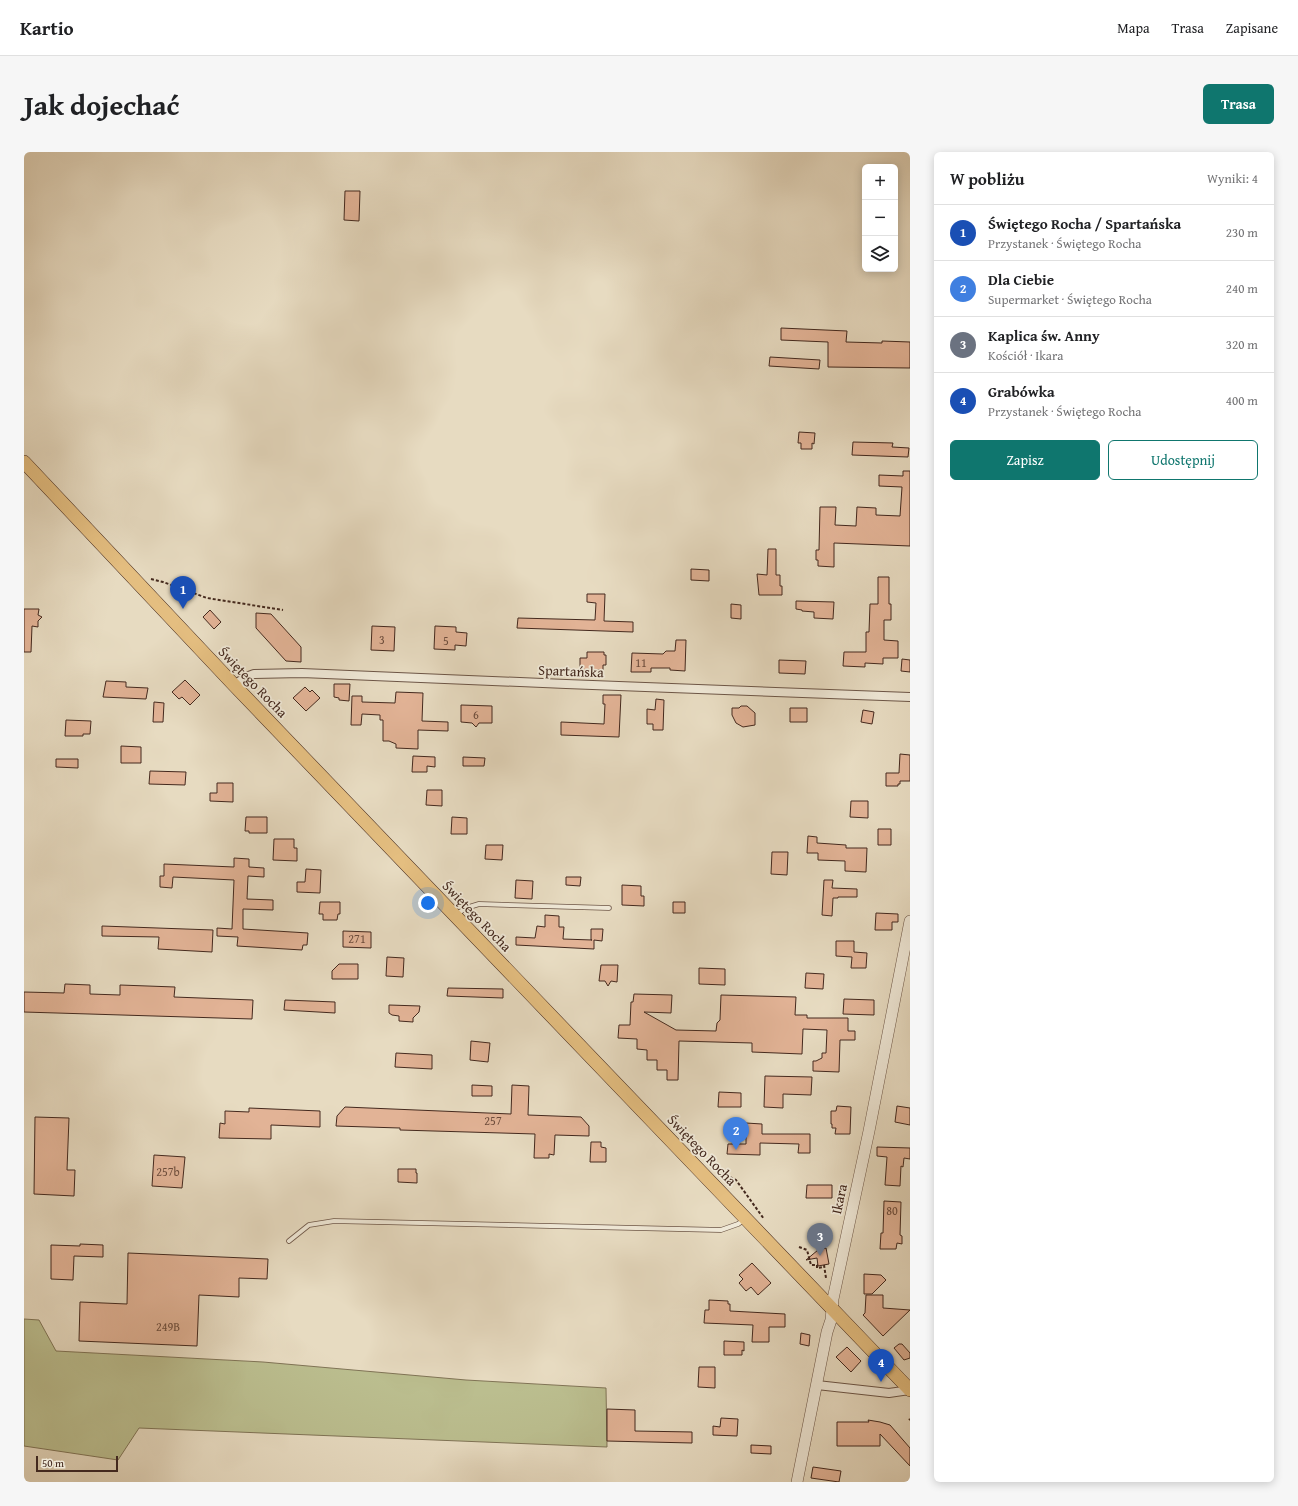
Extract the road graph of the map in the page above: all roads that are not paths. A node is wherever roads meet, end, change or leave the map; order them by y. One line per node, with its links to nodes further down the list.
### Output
1 (24, 462): 2 (main road, Świętego Rocha)
2 (234, 685): 3 (street, Spartańska); 5 (main road, Świętego Rocha)
3 (910, 697)
4 (609, 908): 5 (lane)
5 (454, 915): 7 (main road, Świętego Rocha)
6 (910, 921): 9 (street, Ikara)
7 (746, 1219): 8 (lane); 9 (main road, Świętego Rocha)
8 (289, 1241)
9 (832, 1308): 10 (street, Ikara); 11 (main road, Świętego Rocha)
10 (817, 1385): 11 (street); 12 (street, Ikara)
11 (910, 1390)
12 (797, 1482)

